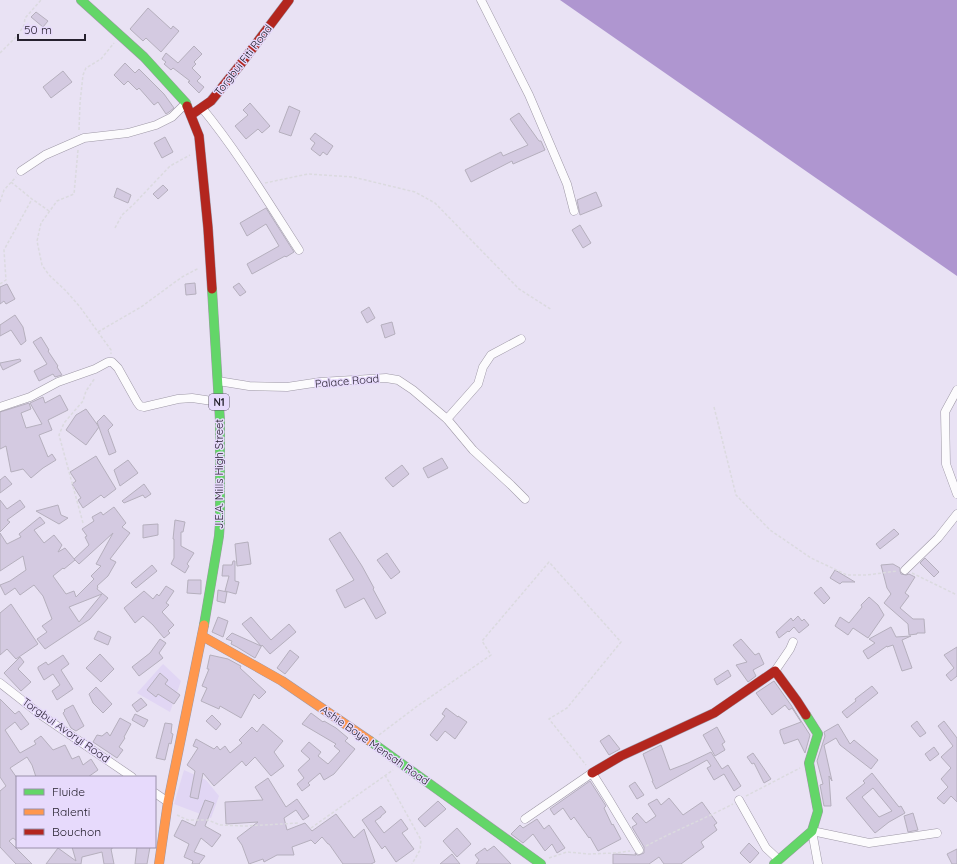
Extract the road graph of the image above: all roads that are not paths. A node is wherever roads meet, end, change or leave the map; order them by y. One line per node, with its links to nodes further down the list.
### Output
1 (81, 0): 4 (main road, J.E.A. Mills High Street / N1)
2 (288, 0): 5 (main road, Torgbui Fiti Road)
3 (481, 0): 8 (street)
4 (186, 104): 6 (main road, J.E.A. Mills High Street / N1); 7 (street)
5 (202, 108): 6 (main road, Torgbui Fiti Road); 9 (street)
6 (191, 115): 11 (main road, J.E.A. Mills High Street / N1)
7 (21, 171)
8 (574, 210)
9 (298, 250)
10 (521, 339): 15 (street)
11 (218, 381): 13 (main road, J.E.A. Mills High Street / N1); 15 (street, Palace Road)
12 (957, 390): 16 (street)
13 (219, 402): 14 (street); 20 (main road, J.E.A. Mills High Street / N1)
14 (0, 407)
15 (447, 419): 17 (street, Palace Road)
16 (957, 494)
17 (524, 499)
18 (957, 514): 19 (street)
19 (905, 570)
20 (202, 636): 28 (main road, J.E.A. Mills High Street / N1); 34 (main road, Ashie Boye Mensah Road)
21 (793, 642): 22 (street)
22 (775, 671): 24 (main road); 30 (main road)
23 (0, 683): 25 (street, Torgbui Avoryi Road)
24 (592, 773): 29 (street); 32 (street)
25 (131, 776)
26 (156, 794): 28 (street)
27 (739, 800): 33 (street)
28 (168, 802): 35 (main road, J.E.A. Mills High Street / N1)
29 (525, 819)
30 (812, 831): 31 (street); 33 (main road); 36 (street)
31 (937, 833)
32 (639, 850)
33 (776, 862)
34 (540, 863)
35 (159, 864)
36 (818, 864)

